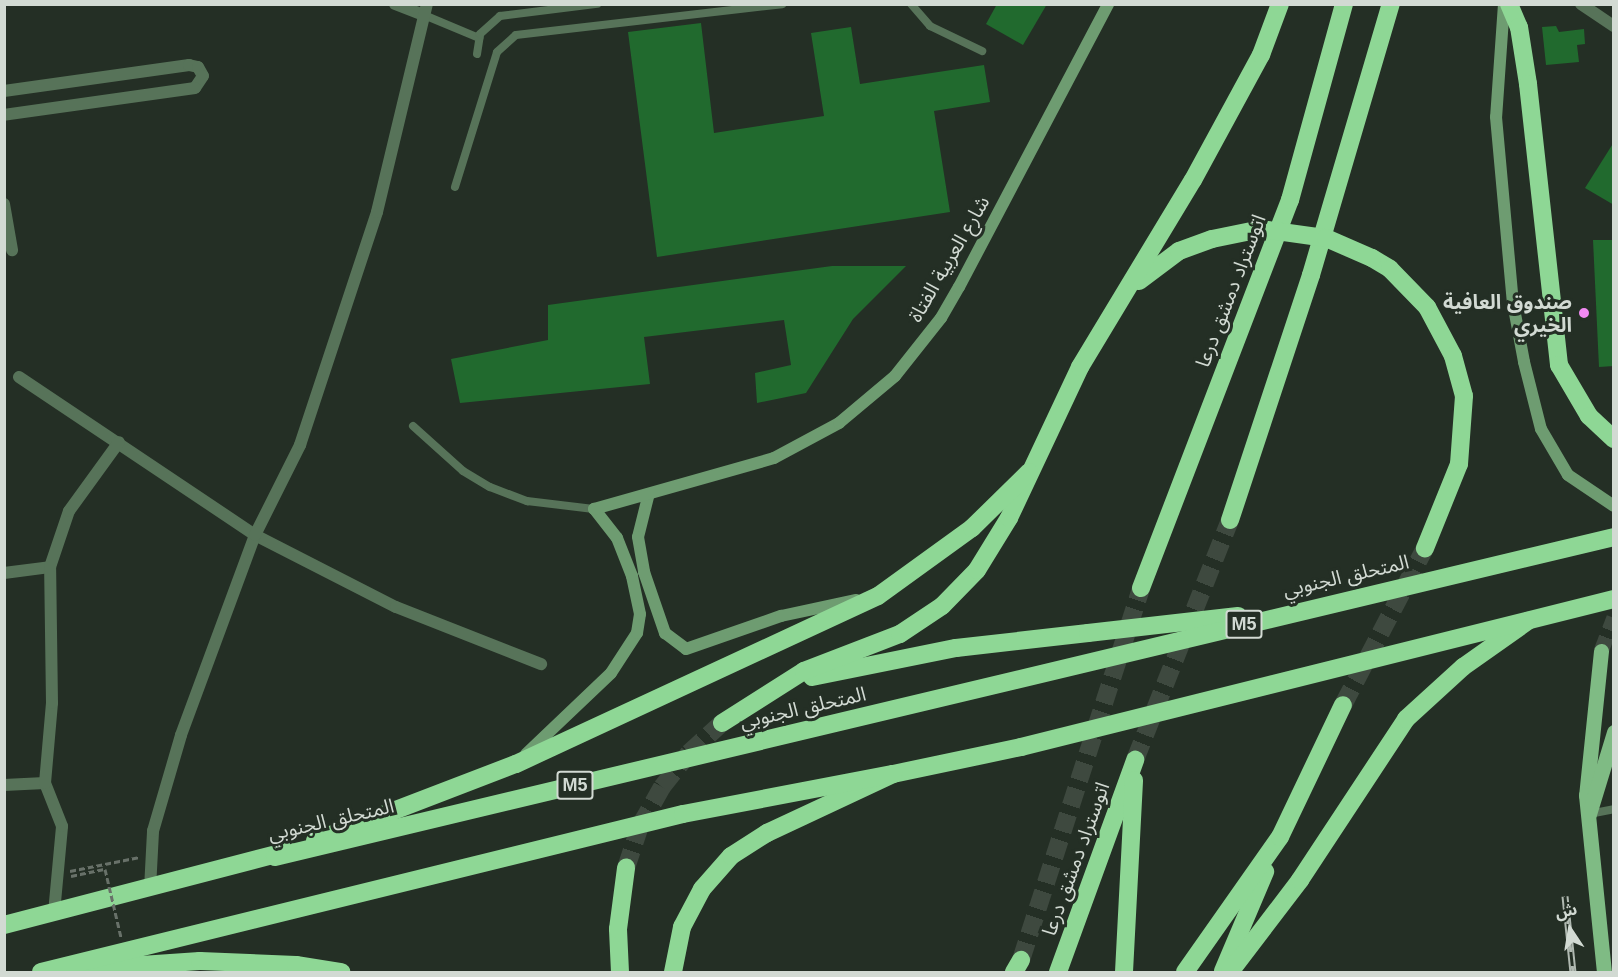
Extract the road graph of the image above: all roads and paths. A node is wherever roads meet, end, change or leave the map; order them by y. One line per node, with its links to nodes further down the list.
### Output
1 (395, 4): 14 (street)
2 (597, 4): 12 (lane)
3 (782, 4): 13 (lane)
4 (911, 4): 17 (lane)
5 (1108, 4): 30 (street, شارع العربية الفتاة)
6 (1280, 4): 24 (highway)
7 (1344, 4): 41 (highway, اتوستراد دمشق درعا)
8 (1391, 4): 33 (highway)
9 (1504, 4): 31 (street)
10 (1509, 4): 27 (highway)
11 (1581, 4): 15 (street)
12 (554, 7): 16 (lane)
13 (735, 7): 21 (lane)
14 (425, 10): 16 (lane); 34 (street)
15 (1614, 26)
16 (479, 38): 18 (lane)
17 (982, 51)
18 (477, 54)
19 (4, 91): 20 (street)
20 (4, 115)
21 (455, 187)
22 (4, 204): 23 (street)
23 (12, 250)
24 (1115, 312): 29 (highway); 36 (highway, bridge)
25 (19, 377): 28 (street)
26 (413, 426): 32 (lane)
27 (1614, 439)
28 (119, 442): 34 (street); 37 (street)
29 (1029, 472): 42 (highway); 48 (highway)
30 (648, 497): 32 (street, شارع العربية الفتاة); 38 (street)
31 (1614, 506)
32 (594, 509): 40 (street)
33 (1230, 520)
34 (255, 535): 47 (street); 59 (street)
35 (1614, 537): 44 (highway, المتحلق الجنوبي / M5, bridge)
36 (1425, 548)
37 (50, 567): 39 (street); 54 (street)
38 (644, 572): 40 (street); 42 (street)
39 (4, 573)
40 (632, 576): 52 (street)
41 (1142, 588)
42 (878, 596): 52 (highway)
43 (1614, 599): 45 (highway, bridge)
44 (1299, 610): 48 (highway, bridge); 60 (highway, المتحلق الجنوبي / M5, bridge)
45 (1528, 621): 53 (highway, bridge); 75 (highway)
46 (1601, 651): 57 (main road)
47 (541, 664)
48 (774, 686): 50 (highway)
49 (1343, 705): 58 (highway)
50 (722, 723)
51 (1614, 732): 57 (main road)
52 (516, 764): 60 (highway)
53 (893, 774): 67 (highway, bridge); 70 (highway)
54 (45, 783): 55 (street); 63 (street)
55 (4, 785)
56 (1614, 809): 57 (lane)
57 (1589, 814): 76 (main road)
58 (1280, 837): 73 (highway); 74 (highway)
59 (150, 855): 62 (street); 65 (path, bridge)
60 (275, 857): 62 (highway, المتحلق الجنوبي)
61 (626, 868): 69 (highway)
62 (150, 889): 63 (highway, المتحلق الجنوبي)
63 (54, 913): 64 (highway, المتحلق الجنوبي)
64 (4, 925)
65 (124, 946)
66 (304, 968): 67 (highway); 68 (highway)
67 (40, 972)
68 (341, 972)
69 (620, 972)
70 (673, 972)
71 (1058, 972): 72 (highway, اتوستراد دمشق درعا)
72 (1124, 972)
73 (1185, 972)
74 (1222, 972)
75 (1230, 972)
76 (1604, 972)

